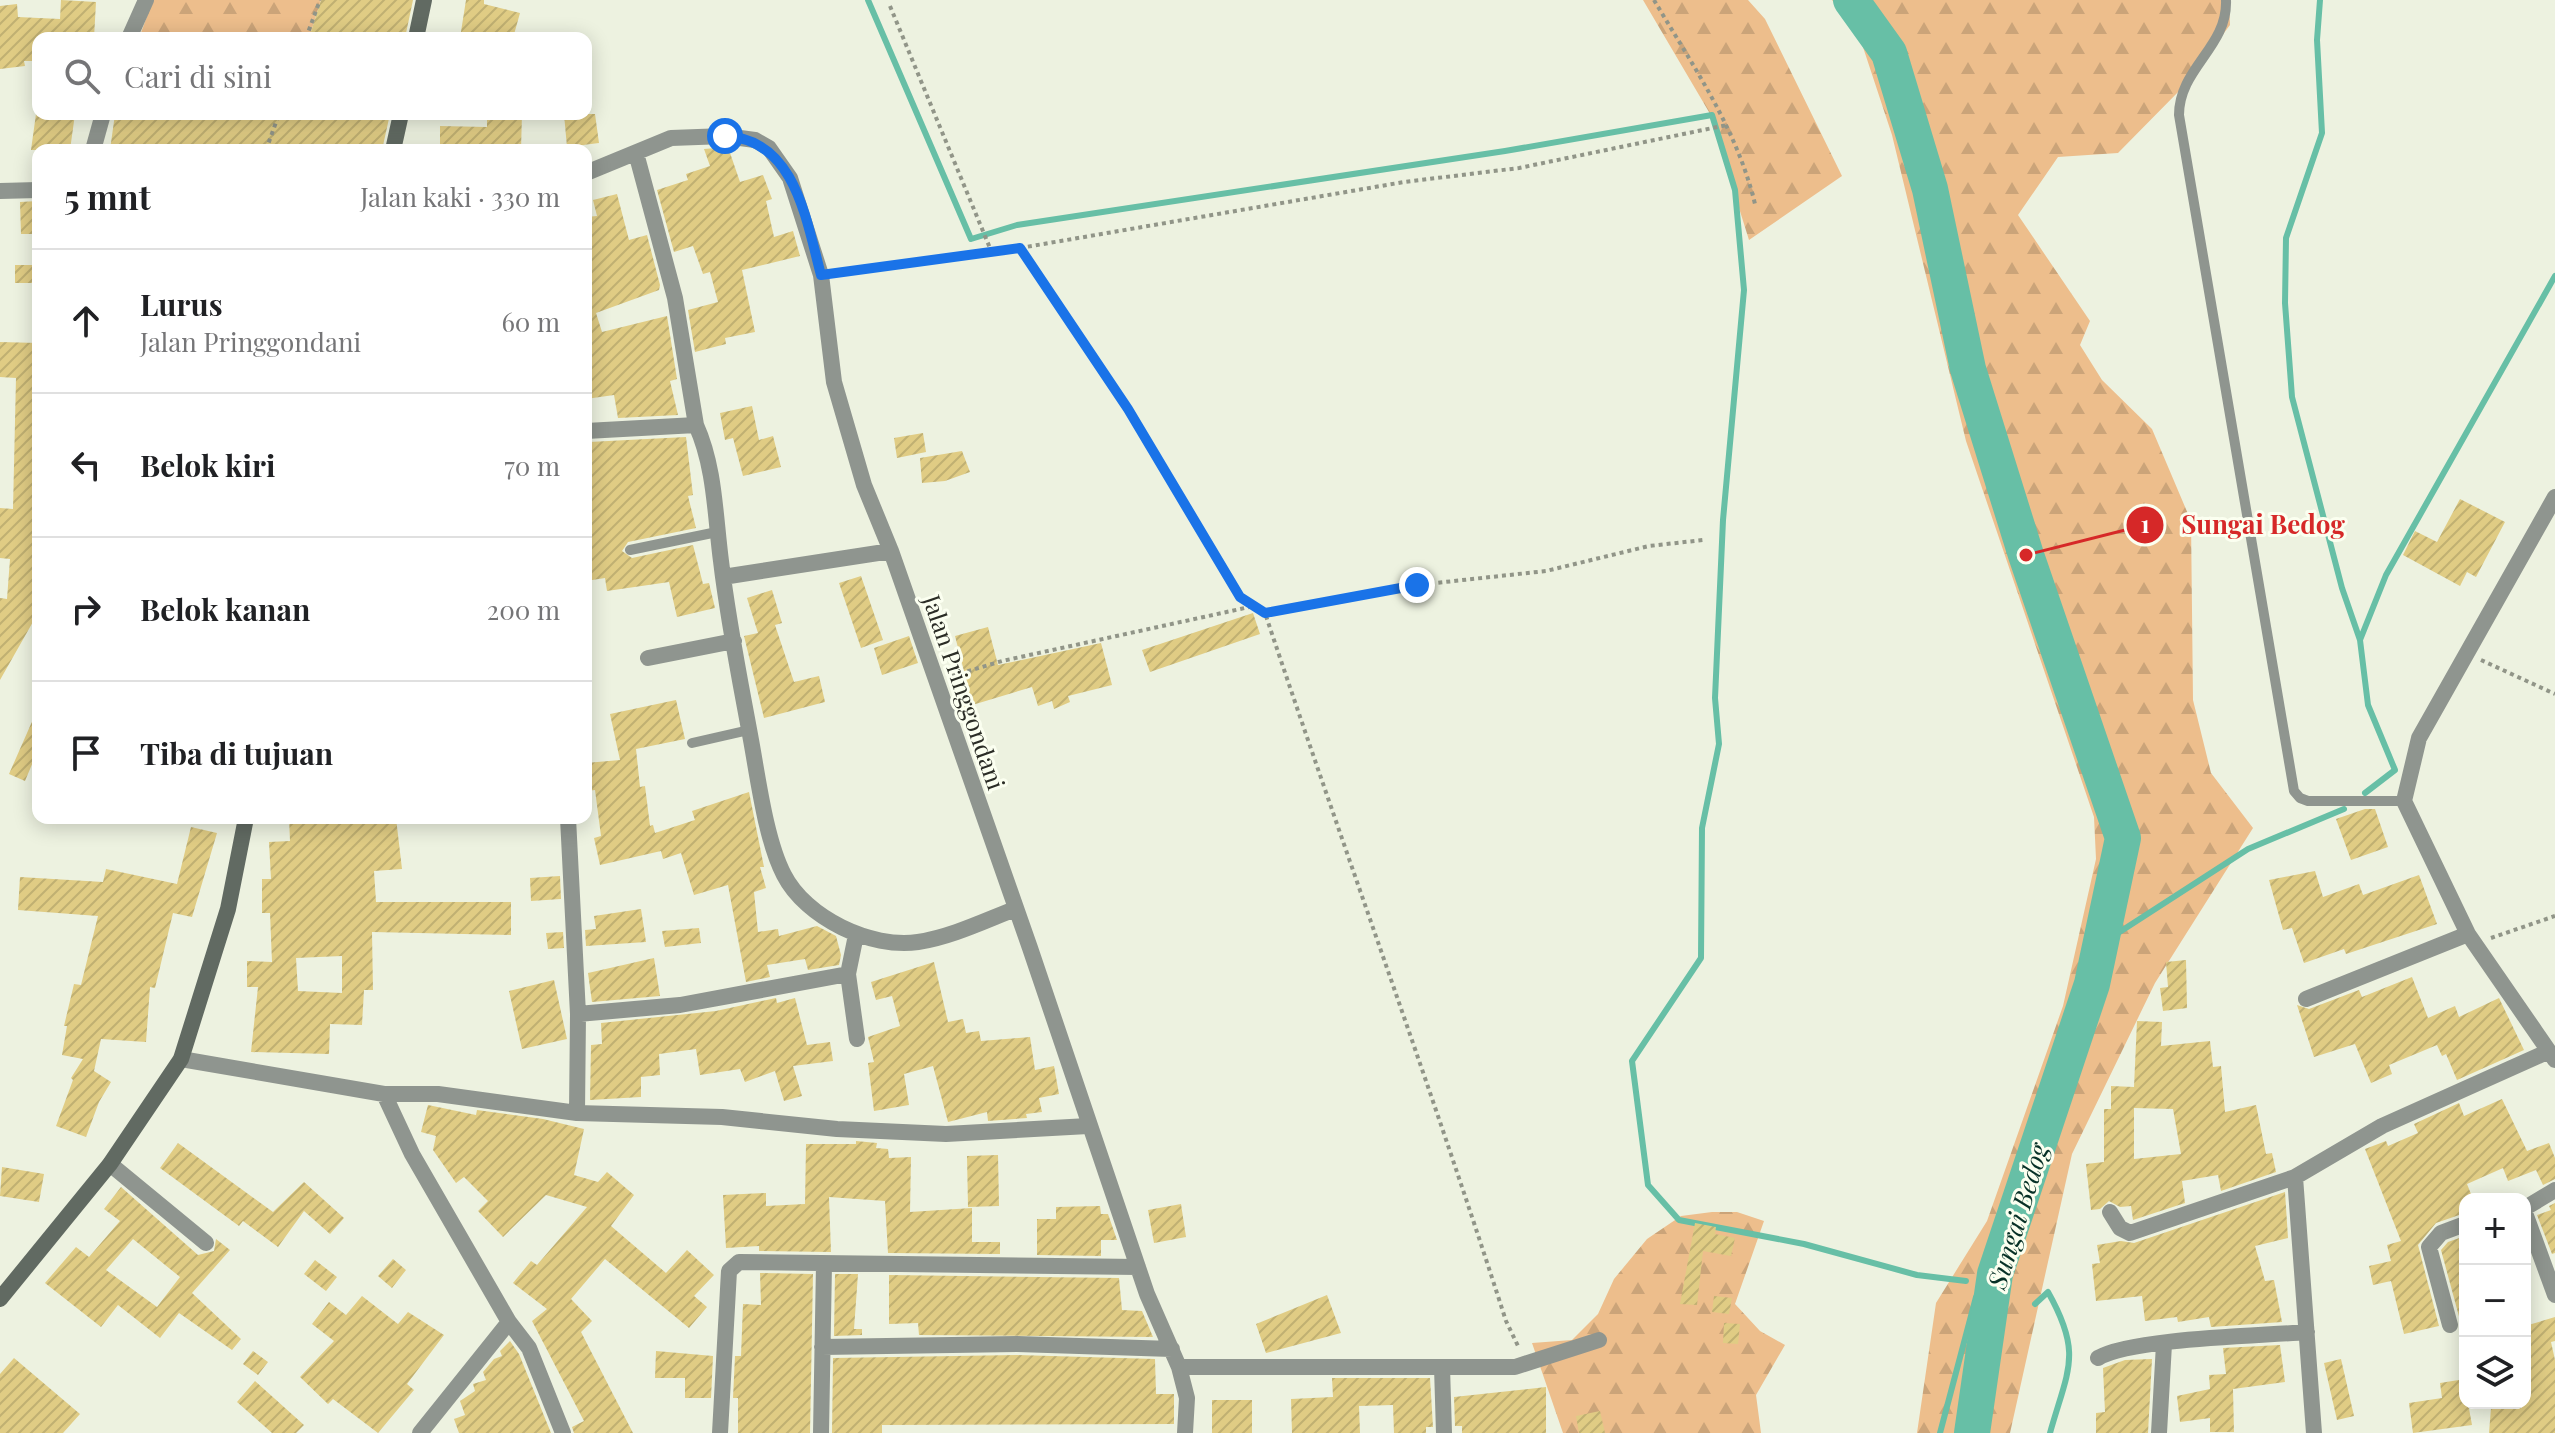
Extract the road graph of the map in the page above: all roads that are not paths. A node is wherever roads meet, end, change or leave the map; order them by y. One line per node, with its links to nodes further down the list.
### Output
1 (146, 0): 4 (street)
2 (424, 0): 5 (main road)
3 (2226, 0): 25 (lane)
4 (132, 32)
5 (417, 32)
6 (101, 120): 8 (street)
7 (400, 120): 9 (main road)
8 (95, 144)
9 (394, 144)
10 (636, 153): 11 (street, Jalan Pringgondani); 14 (street); 19 (street, Jalan Pringgondani)
11 (592, 171)
12 (32, 190): 13 (street)
13 (0, 191)
14 (696, 425): 15 (street); 17 (street)
15 (592, 431)
16 (2555, 497): 25 (street)
17 (717, 532): 18 (lane); 20 (street)
18 (630, 550)
19 (891, 551): 20 (street); 28 (street, Jalan Pringgondani)
20 (723, 577): 21 (street)
21 (734, 641): 22 (street); 23 (street)
22 (648, 658)
23 (749, 730): 24 (lane); 29 (street)
24 (692, 743)
25 (2404, 801): 30 (street)
26 (245, 824): 36 (main road)
27 (568, 824): 33 (street)
28 (1015, 909): 29 (street); 39 (street, Jalan Pringgondani)
29 (856, 935): 31 (street)
30 (2470, 939): 32 (street); 35 (street)
31 (848, 974): 33 (street); 34 (street)
32 (2306, 999)
33 (578, 1014): 38 (street)
34 (857, 1039)
35 (2551, 1056): 41 (street)
36 (181, 1059): 37 (street); 40 (main road)
37 (384, 1094): 38 (street); 52 (street)
38 (577, 1113): 39 (street)
39 (1088, 1126): 49 (street, Jalan Pringgondani)
40 (110, 1164): 47 (street); 51 (main road)
41 (2295, 1177): 44 (street); 54 (street)
42 (2555, 1190): 43 (street)
43 (2531, 1207)
44 (2110, 1212)
45 (2459, 1226): 53 (street)
46 (2531, 1228): 50 (street)
47 (206, 1243)
48 (824, 1264): 49 (street); 57 (street); 65 (street)
49 (1138, 1267): 58 (street, Jalan Pringgondani)
50 (2555, 1295)
51 (0, 1299)
52 (509, 1322): 62 (street); 64 (street)
53 (2450, 1325)
54 (2307, 1332): 56 (street); 70 (street)
55 (1599, 1340): 61 (street)
56 (2164, 1344): 59 (street); 69 (street)
57 (822, 1347): 58 (street); 66 (street)
58 (1172, 1349): 60 (street, Jalan Pringgondani)
59 (2098, 1358)
60 (1179, 1367): 61 (street); 67 (street, Jalan Pringgondani)
61 (1442, 1367): 68 (street)
62 (437, 1425): 63 (street)
63 (420, 1433)
64 (563, 1433)
65 (720, 1433)
66 (821, 1433)
67 (1185, 1433)
68 (1444, 1433)
69 (2159, 1433)
70 (2314, 1433)

